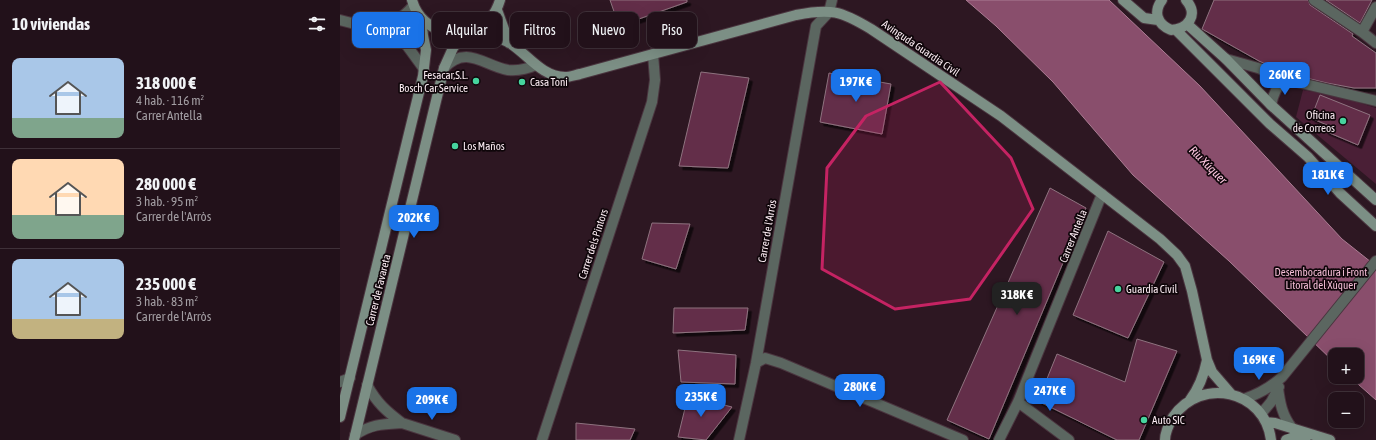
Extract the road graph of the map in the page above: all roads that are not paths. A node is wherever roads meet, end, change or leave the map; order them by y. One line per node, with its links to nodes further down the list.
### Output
1 (500, 0): 9 (street)
2 (832, 0): 12 (street)
3 (1123, 0): 14 (street)
4 (1162, 0): 14 (street)
5 (1187, 0): 17 (street)
6 (1314, 0): 20 (street)
7 (412, 3): 10 (street); 11 (street)
8 (1376, 6): 20 (street)
9 (497, 10): 23 (street)
10 (407, 12)
11 (417, 12)
12 (829, 12): 27 (street, Avinguda Guardia Civil); 35 (street, Avinguda Guardia Civil); 42 (street, Carrer de l'Arròs)
13 (340, 20): 16 (street)
14 (1158, 20): 19 (street)
15 (424, 21): 18 (street, Avinguda Guardia Civil)
16 (352, 23)
17 (1187, 24): 19 (street); 28 (street)
18 (432, 27)
19 (1176, 30): 37 (street)
20 (1362, 32): 24 (street)
21 (424, 38): 31 (street, Carrer de Favareta)
22 (502, 39): 23 (street, Avinguda Guardia Civil)
23 (509, 43): 29 (street, Avinguda Guardia Civil)
24 (1376, 43)
25 (409, 48): 31 (street)
26 (454, 48): 30 (street, Carrer de Favareta)
27 (653, 54): 29 (street, Avinguda Guardia Civil); 58 (street, Carrer dels Pintors)
28 (1226, 59): 32 (street); 34 (street)
29 (536, 65): 30 (street)
30 (444, 68): 45 (street, Carrer de Favareta)
31 (424, 70): 44 (street, Carrer de Favareta)
32 (1284, 79): 33 (street); 34 (street)
33 (1376, 101)
34 (1271, 104): 36 (street)
35 (1102, 194): 41 (street, Avinguda Guardia Civil); 50 (street, Carrer Antella)
36 (1376, 200)
37 (1366, 217): 38 (street); 39 (street)
38 (1376, 226)
39 (1376, 231)
40 (1376, 261): 43 (street)
41 (1207, 360): 47 (street, Avinguda Guardia Civil); 49 (street, Avinguda Guardia Civil)
42 (756, 363): 59 (street, Carrer de l'Arròs); 60 (street)
43 (1282, 378): 46 (street); 48 (street)
44 (345, 380): 51 (street, Carrer de Favareta)
45 (367, 385): 53 (street); 56 (street, Carrer de Favareta)
46 (1278, 388): 52 (street); 54 (street)
47 (1231, 394): 48 (street); 49 (street)
48 (1244, 399): 52 (street)
49 (1189, 401): 63 (street)
50 (1018, 402): 61 (street, Carrer Antella); 62 (street)
51 (340, 417)
52 (1264, 418): 54 (street); 64 (street)
53 (402, 423): 56 (street); 57 (street)
54 (1292, 428): 55 (street)
55 (1318, 436): 65 (street); 66 (street)
56 (354, 438)
57 (455, 440)
58 (542, 440)
59 (740, 440)
60 (963, 440)
61 (999, 440)
62 (1069, 440)
63 (1165, 440)
64 (1272, 440)
65 (1286, 440)
66 (1330, 440)

